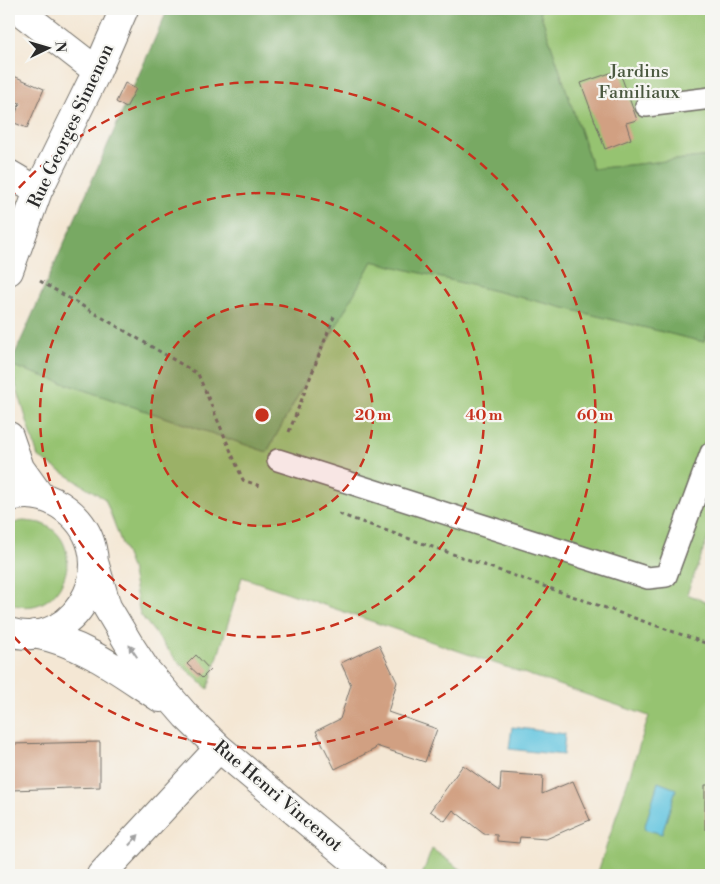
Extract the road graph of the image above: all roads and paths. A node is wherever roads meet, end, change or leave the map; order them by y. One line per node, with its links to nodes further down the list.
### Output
1 (17, 9): 3 (street)
2 (124, 9): 3 (street, Rue Georges Simenon)
3 (97, 71): 7 (street, Rue Georges Simenon)
4 (711, 98): 5 (lane)
5 (646, 106)
6 (9, 174): 7 (street)
7 (38, 191): 8 (street, Rue Georges Simenon)
8 (9, 271)
9 (335, 314): 12 (path)
10 (9, 436): 13 (street)
11 (711, 453): 12 (lane)
12 (278, 460)
13 (40, 496): 14 (street, Rue Henri Vincenot); 15 (street, Rue Henri Vincenot)
14 (9, 497)
15 (95, 565): 16 (street, Rue Henri Vincenot); 17 (street, Rue Henri Vincenot, one-way to 15)
16 (22, 633): 17 (street, Rue Henri Vincenot)
17 (186, 716): 18 (street, Rue Henri Vincenot)
18 (220, 748): 19 (street, one-way to 18); 20 (street, Rue Henri Vincenot)
19 (101, 875)
20 (371, 875)

